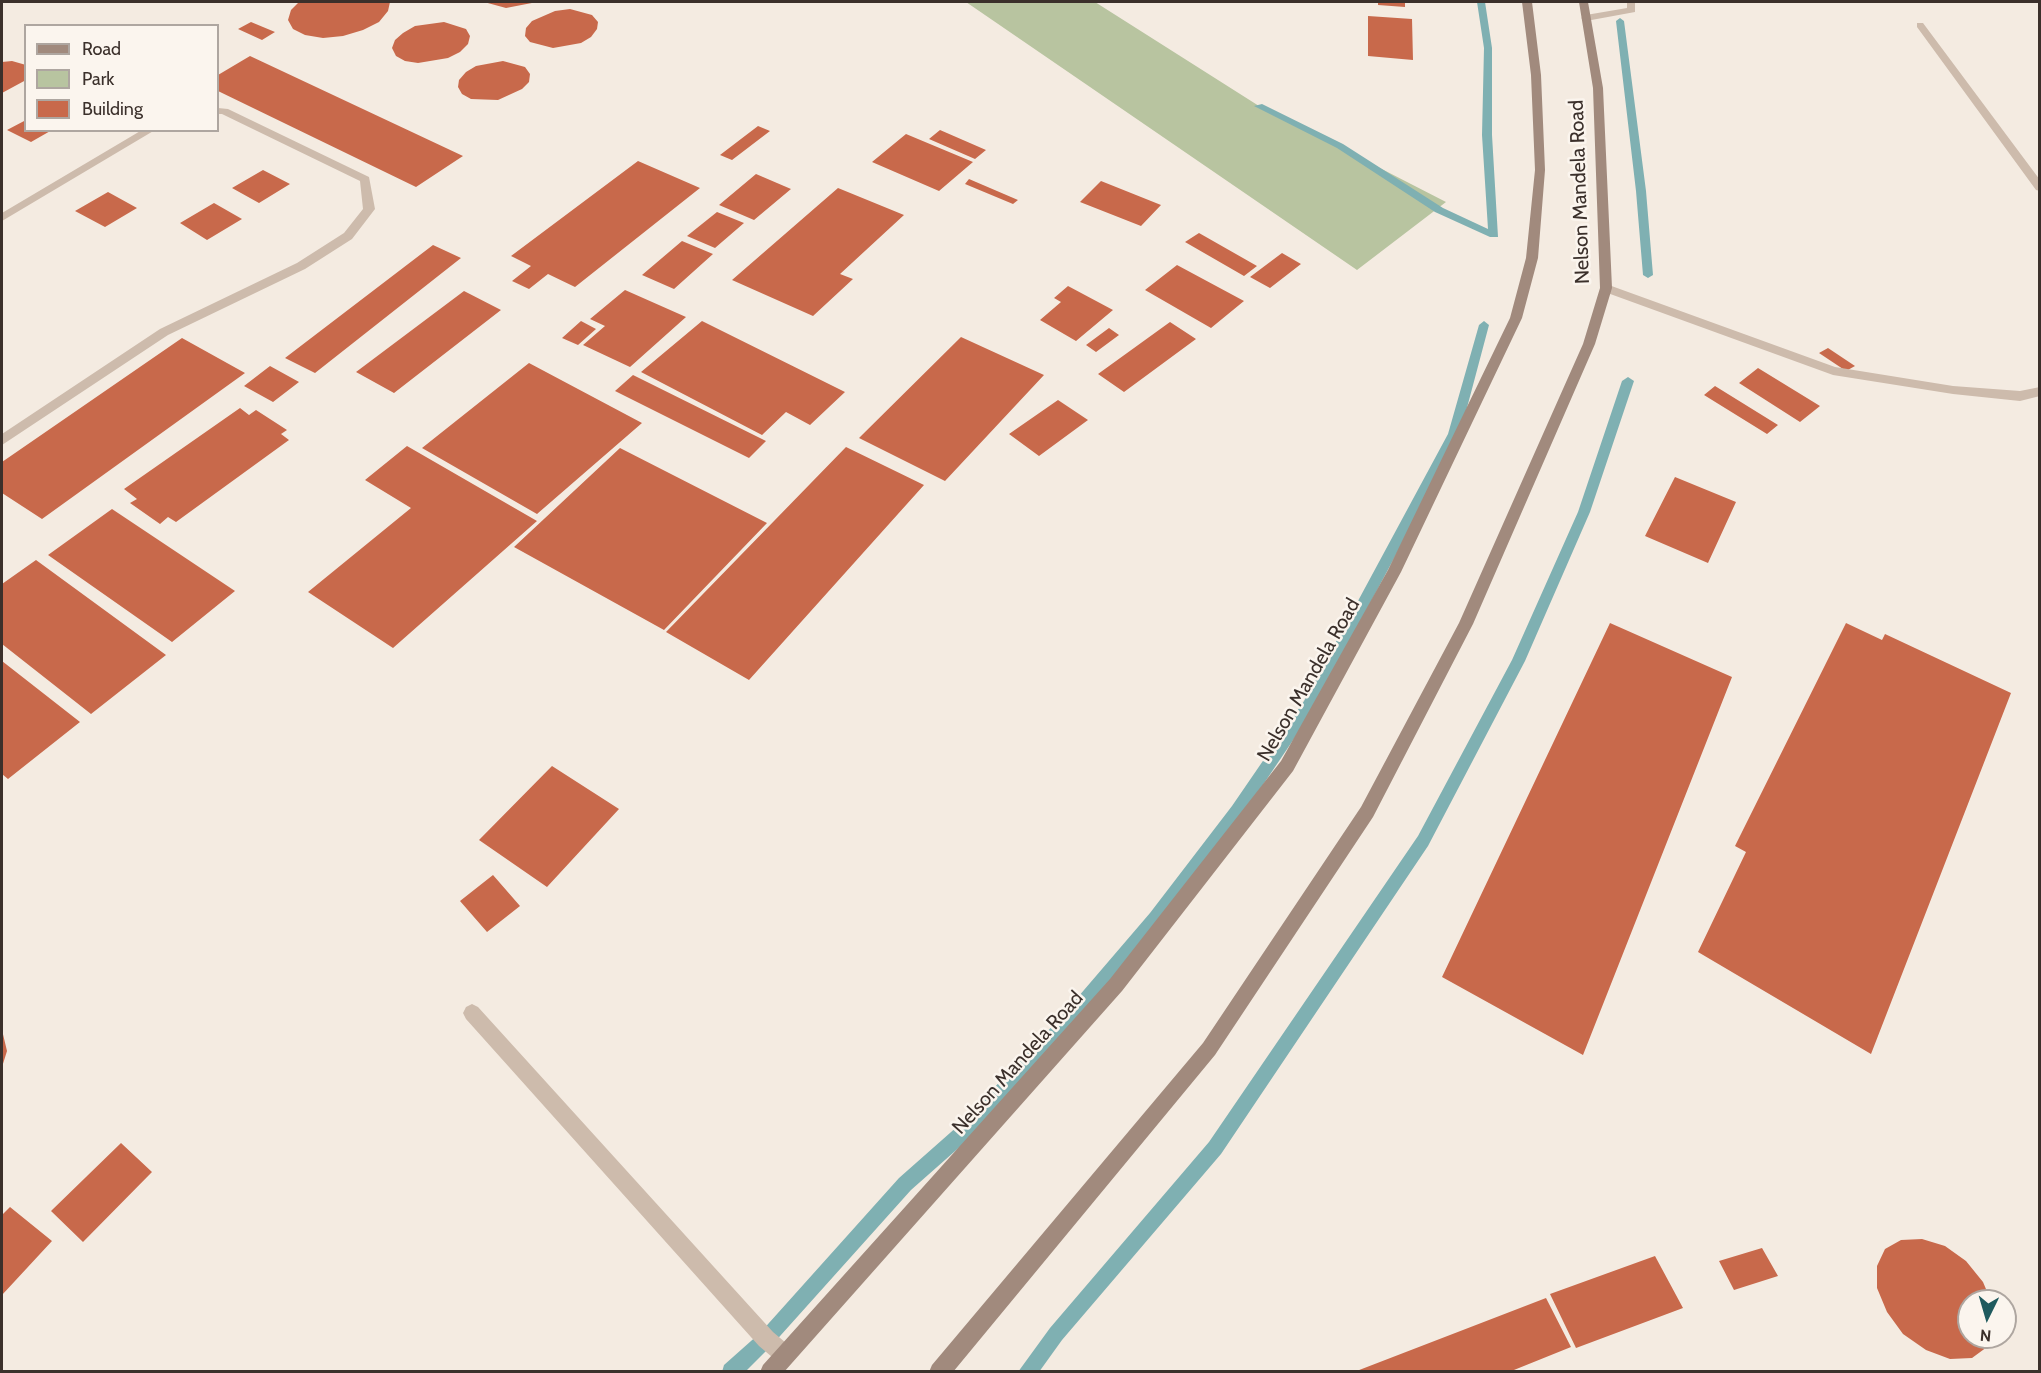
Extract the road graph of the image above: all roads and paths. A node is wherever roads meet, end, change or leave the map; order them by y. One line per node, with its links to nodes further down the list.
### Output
1 (1527, 2): 14 (main road, Nelson Mandela Road)
2 (1583, 2): 4 (main road, Nelson Mandela Road)
3 (1631, 2): 4 (lane)
4 (1586, 18): 10 (main road, Nelson Mandela Road)
5 (1920, 25): 8 (lane)
6 (219, 111): 12 (lane)
7 (147, 132): 9 (lane)
8 (2040, 188)
9 (2, 218)
10 (1606, 288): 11 (lane); 16 (main road, Nelson Mandela Road)
11 (2040, 391)
12 (2, 440)
13 (472, 1013): 14 (lane)
14 (785, 1355): 15 (main road, Nelson Mandela Road)
15 (770, 1371)
16 (939, 1371)

